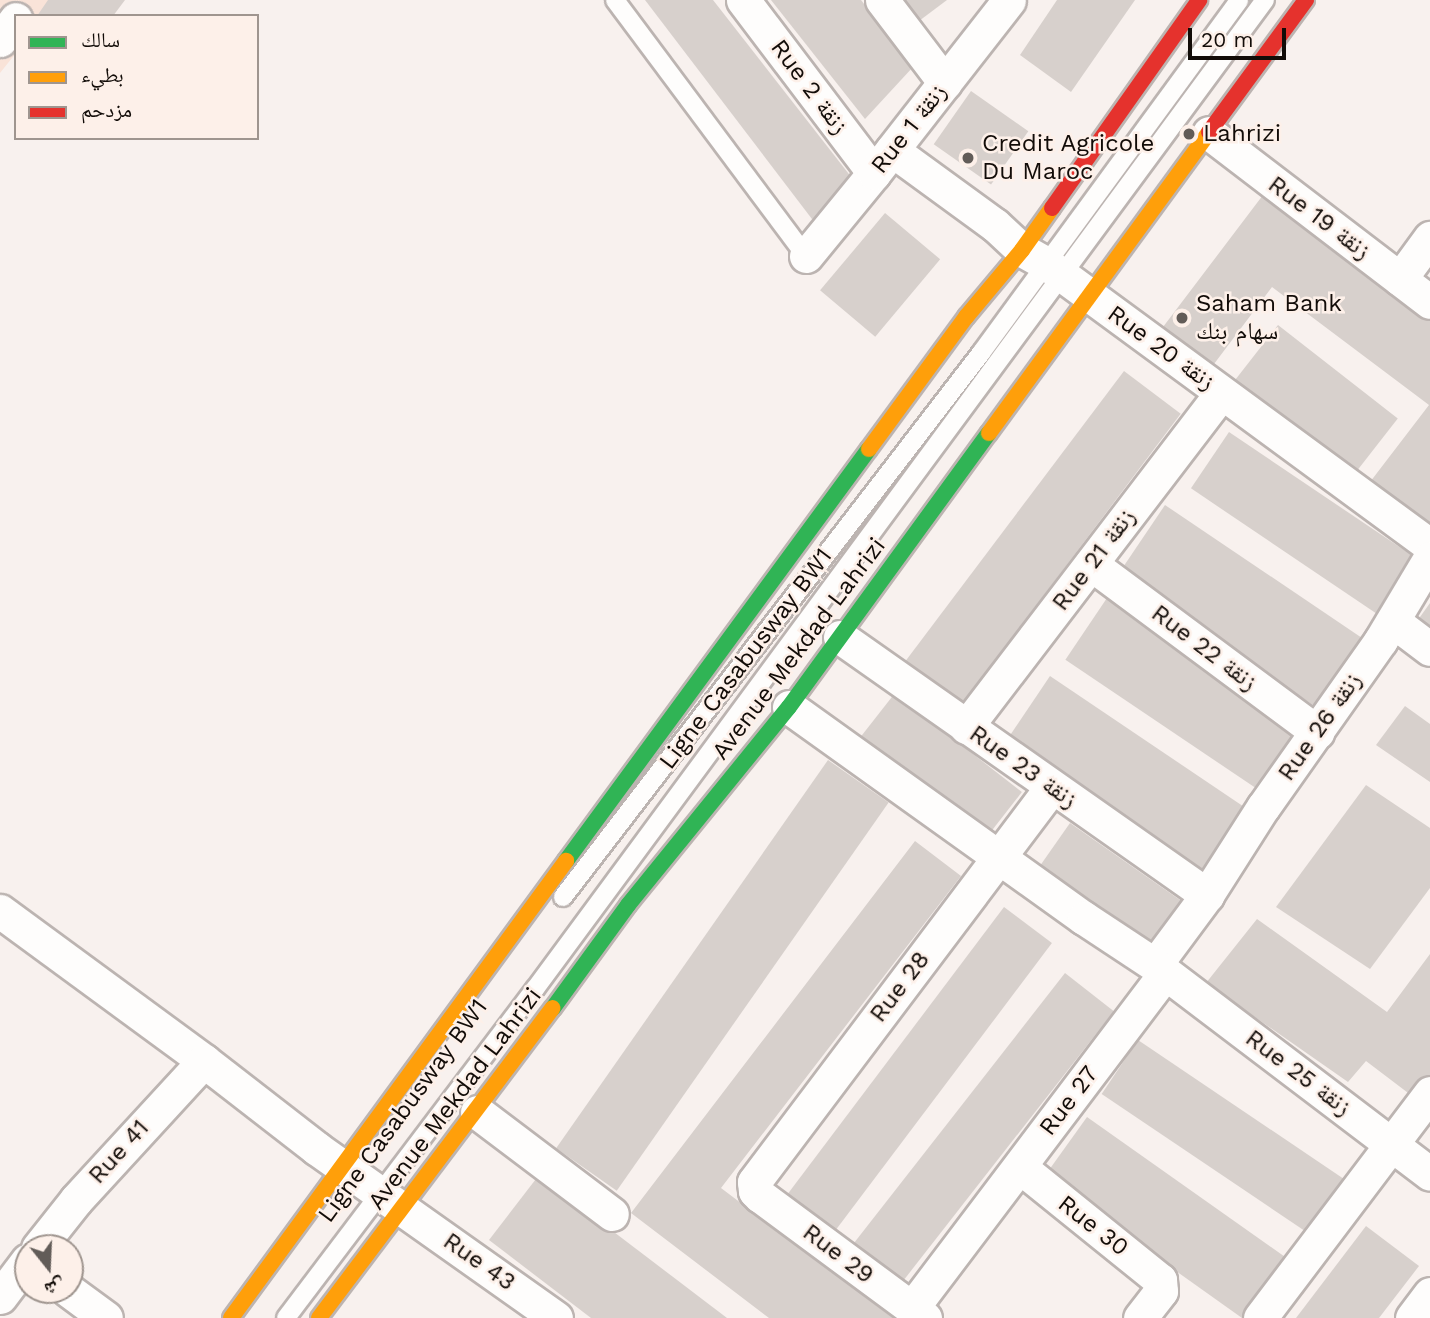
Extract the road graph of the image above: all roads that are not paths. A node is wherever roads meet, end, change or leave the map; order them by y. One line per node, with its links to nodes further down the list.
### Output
1 (615, 0): 15 (lane)
2 (743, 0): 13 (street, Rue 2 زنقة)
3 (882, 0): 11 (street)
4 (1199, 0): 16 (main road, Avenue Mekdad Lahrizi)
5 (1239, 0): 16 (lane, Ligne Casabusway BW1)
6 (1265, 0): 16 (lane, Ligne Casabusway BW1)
7 (1306, 0): 12 (main road, Avenue Mekdad Lahrizi)
8 (1007, 1): 11 (street, Rue 1 زنقة)
9 (14, 21): 10 (street)
10 (0, 40)
11 (945, 83): 13 (street, Rue 1 زنقة)
12 (1209, 133): 16 (main road, Avenue Mekdad Lahrizi); 17 (street, Rue 19 زنقة)
13 (883, 162): 15 (street, Rue 1 زنقة); 16 (street, Rue 20 زنقة)
14 (1430, 239): 17 (street)
15 (806, 256)
16 (1055, 271): 19 (street, Rue 20 زنقة); 24 (main road, Avenue Mekdad Lahrizi); 33 (lane, Ligne Casabusway BW1); 42 (lane, Ligne Casabusway BW1); 42 (main road, Avenue Mekdad Lahrizi)
17 (1400, 279): 18 (street, Rue 19 زنقة)
18 (1430, 302)
19 (1222, 393): 20 (street, Rue 20 زنقة); 22 (street, Rue 21 زنقة)
20 (1430, 545)
21 (1430, 558): 23 (street, Rue 26 زنقة)
22 (1091, 564): 27 (street, Rue 21 زنقة); 28 (street, Rue 22 زنقة)
23 (1393, 621): 25 (street); 28 (street, Rue 26 زنقة)
24 (840, 637): 26 (main road, Avenue Mekdad Lahrizi); 27 (street, Rue 23 زنقة)
25 (1430, 649)
26 (789, 707): 30 (street, Rue 25 زنقة); 38 (main road, Avenue Mekdad Lahrizi)
27 (966, 727): 29 (street, Rue 23 زنقة)
28 (1317, 732): 31 (street, Rue 26 زنقة)
29 (1051, 788): 30 (street, Rue 28); 31 (street, Rue 23 زنقة)
30 (999, 857): 35 (street, Rue 25 زنقة); 43 (street, Rue 28)
31 (1207, 895): 35 (street, Rue 27)
32 (0, 911): 36 (street, Rue 43)
33 (550, 914)
34 (533, 936): 42 (lane, Ligne Casabusway BW1)
35 (1160, 969): 39 (street, Rue 25 زنقة); 40 (street, Rue 27)
36 (204, 1061): 42 (street, Rue 43); 45 (street, Rue 41)
37 (1430, 1093): 39 (street)
38 (477, 1112): 42 (main road, Avenue Mekdad Lahrizi); 44 (street)
39 (1392, 1144): 41 (street, Rue 25 زنقة); 58 (street)
40 (1020, 1167): 50 (street, Rue 27); 57 (street, Rue 30)
41 (1430, 1174)
42 (370, 1185): 52 (main road, Avenue Mekdad Lahrizi); 53 (lane, Ligne Casabusway BW1); 54 (lane, Ligne Casabusway BW1); 55 (main road, Avenue Mekdad Lahrizi); 56 (street, Rue 43)
43 (754, 1188): 50 (street, Rue 29)
44 (612, 1214)
45 (49, 1234)
46 (14, 1279): 48 (street)
47 (1430, 1294): 59 (street)
48 (0, 1297)
49 (84, 1302): 51 (street)
50 (918, 1313)
51 (106, 1318)
52 (231, 1318)
53 (251, 1318)
54 (286, 1318)
55 (319, 1318)
56 (556, 1318)
57 (1140, 1318)
58 (1260, 1318)
59 (1412, 1318)

